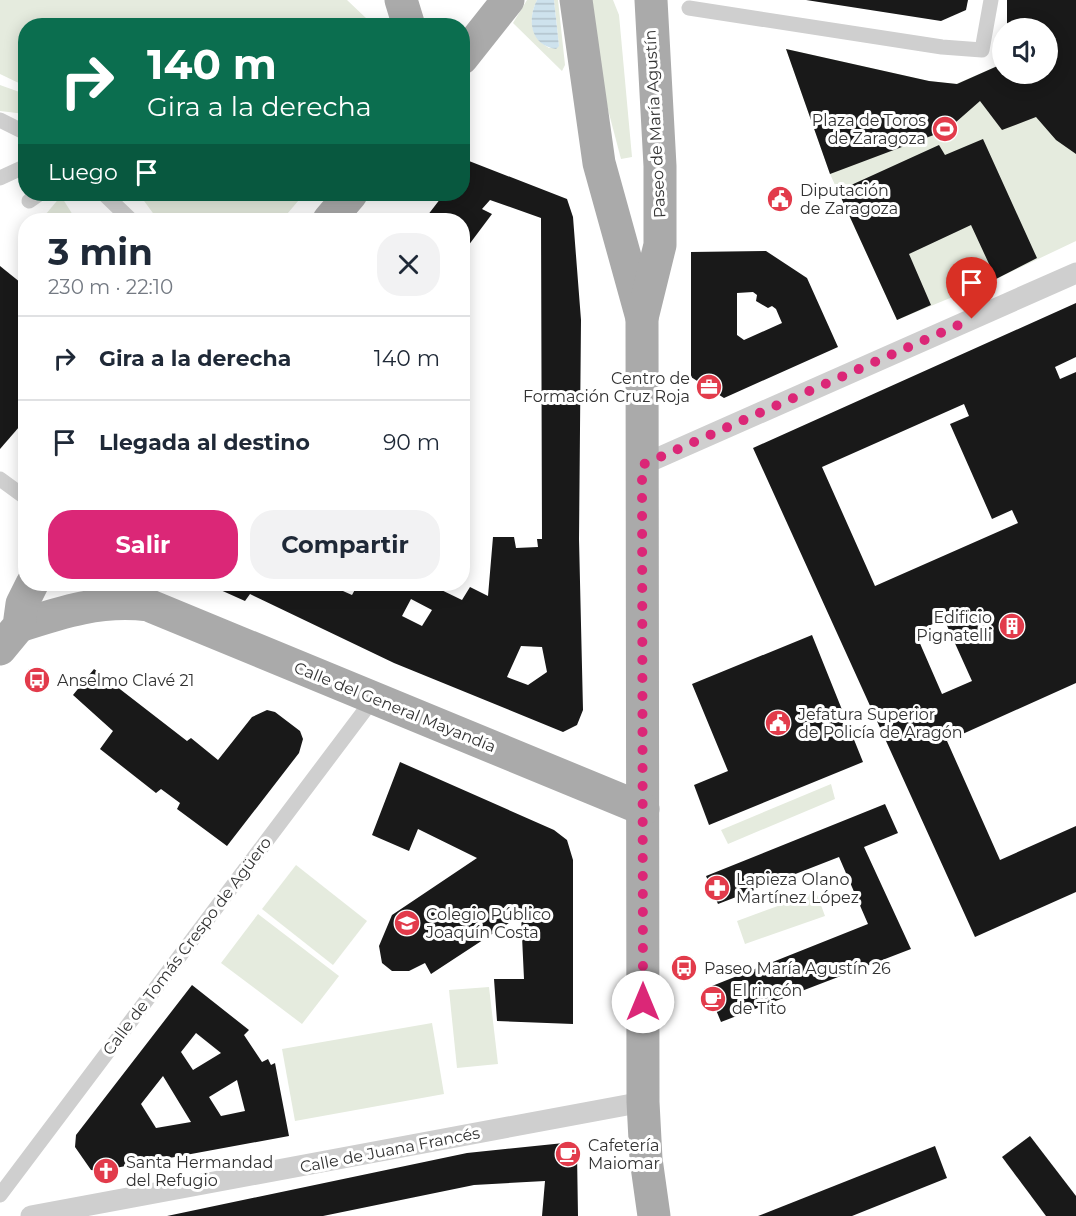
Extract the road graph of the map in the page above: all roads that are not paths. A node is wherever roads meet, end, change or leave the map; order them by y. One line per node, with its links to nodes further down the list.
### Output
1 (401, 0): 7 (main road)
2 (508, 0): 8 (main road)
3 (576, 0): 18 (main road, Paseo de María Agustín)
4 (651, 0): 18 (main road, Paseo de María Agustín)
5 (991, 0): 6 (street)
6 (689, 8)
7 (407, 18)
8 (470, 48)
9 (0, 120): 10 (street)
10 (18, 129)
11 (18, 170): 12 (street)
12 (0, 178)
13 (111, 201): 15 (street)
14 (345, 201): 16 (main road)
15 (124, 213)
16 (335, 213)
17 (1076, 273): 19 (street)
18 (642, 318): 19 (main road, Paseo de María Agustín)
19 (642, 465): 26 (main road, Paseo de María Agustín)
20 (0, 479): 21 (street)
21 (18, 492)
22 (28, 591): 24 (main road)
23 (140, 594): 24 (main road, Calle del General Mayandía); 25 (main road, Calle del General Mayandía)
24 (9, 638)
25 (374, 698): 26 (main road, Calle del General Mayandía); 28 (street, Calle de Tomás Crespo de Agüero)
26 (643, 809): 27 (main road, Paseo de María Agustín)
27 (643, 1102): 29 (street, Calle de Juana Francés); 31 (main road, Paseo de María Agustín)
28 (0, 1195)
29 (96, 1211): 30 (street, Calle de Juana Francés)
30 (31, 1216)
31 (654, 1216)

